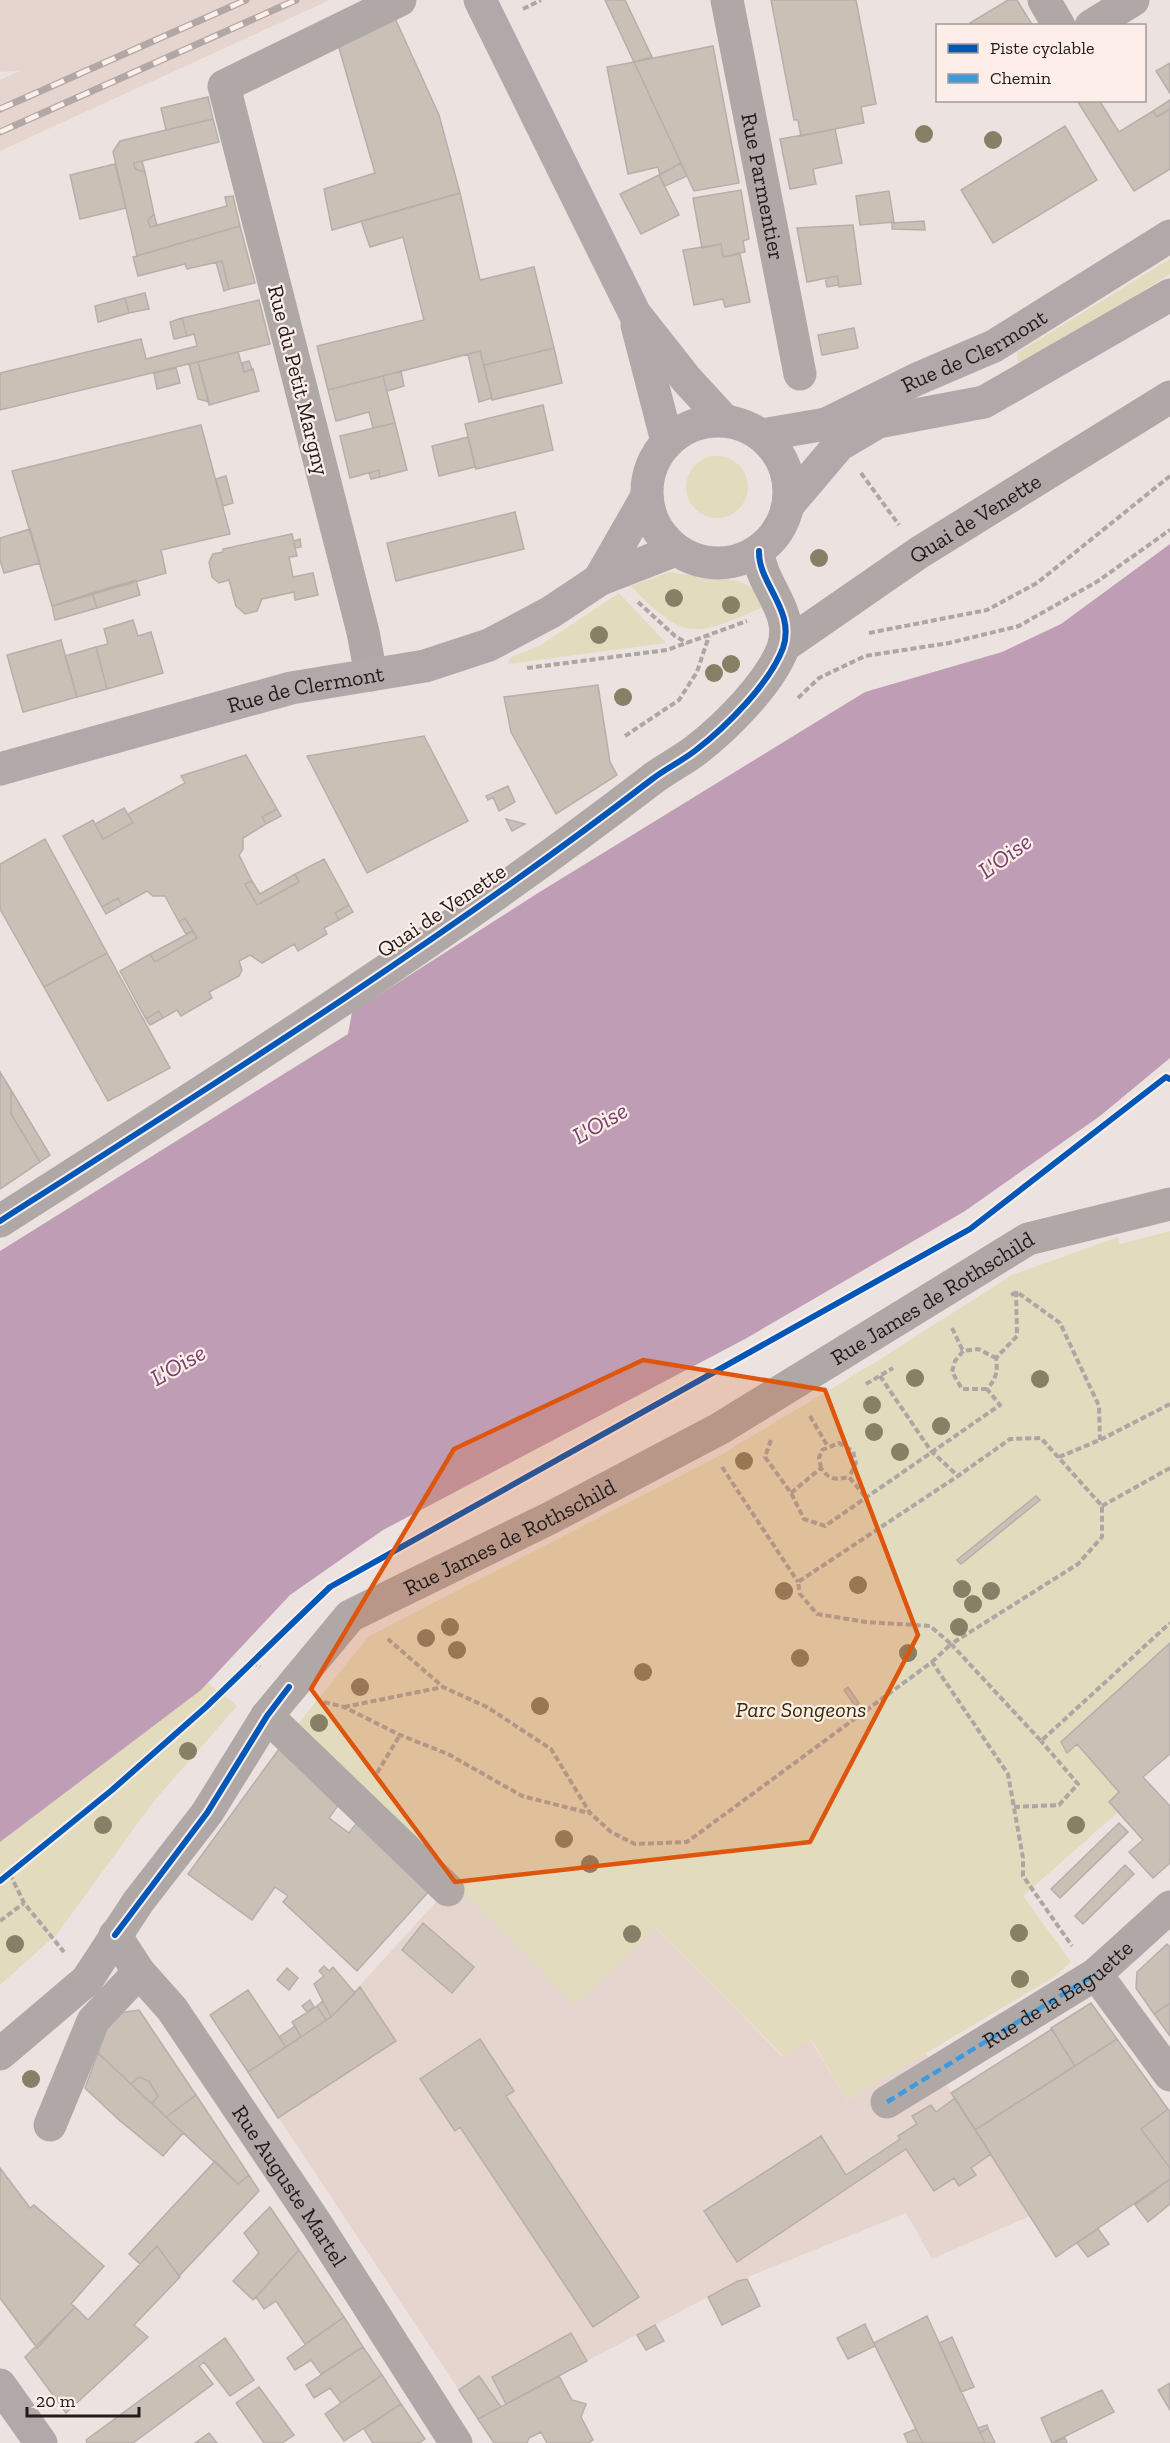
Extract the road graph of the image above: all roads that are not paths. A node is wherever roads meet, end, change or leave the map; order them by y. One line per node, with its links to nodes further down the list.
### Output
1 (400, 0): 22 (street, Rue du Petit Margny)
2 (480, 0): 10 (main road)
3 (727, 0): 11 (street, Rue Parmentier)
4 (1044, 0): 6 (street)
5 (1133, 0): 7 (street)
6 (1058, 24)
7 (1094, 24)
8 (1170, 236): 14 (main road, Rue de Clermont)
9 (1170, 295): 17 (main road, Rue de Clermont)
10 (635, 314): 13 (main road); 15 (main road)
11 (800, 374)
12 (1170, 397): 21 (street, Quai de Venette)
13 (724, 420): 14 (main road); 15 (main road)
14 (762, 435): 17 (main road)
15 (667, 441): 16 (main road)
16 (646, 498): 18 (main road); 20 (main road, Rue de Clermont)
17 (789, 504): 19 (main road)
18 (676, 550): 19 (main road); 20 (main road, Rue de Clermont)
19 (759, 551): 21 (street)
20 (606, 577): 22 (main road, Rue de Clermont)
21 (784, 646): 25 (street, Quai de Venette)
22 (371, 675): 23 (main road, Rue de Clermont)
23 (0, 769)
24 (1170, 1204): 26 (street, Rue James de Rothschild)
25 (0, 1221)
26 (267, 1716): 27 (street); 29 (street, Rue James de Rothschild)
27 (448, 1890)
28 (1170, 1906): 31 (street, Rue de la Baguette)
29 (115, 1935): 30 (street, Rue Auguste Martel); 32 (street, Rue James de Rothschild)
30 (139, 1972): 35 (street); 38 (street, Rue Auguste Martel)
31 (1096, 1974): 33 (street); 34 (street, Rue de la Baguette)
32 (0, 2055)
33 (1170, 2075)
34 (887, 2102)
35 (50, 2125)
36 (0, 2385): 37 (main road)
37 (31, 2439)
38 (456, 2443)

